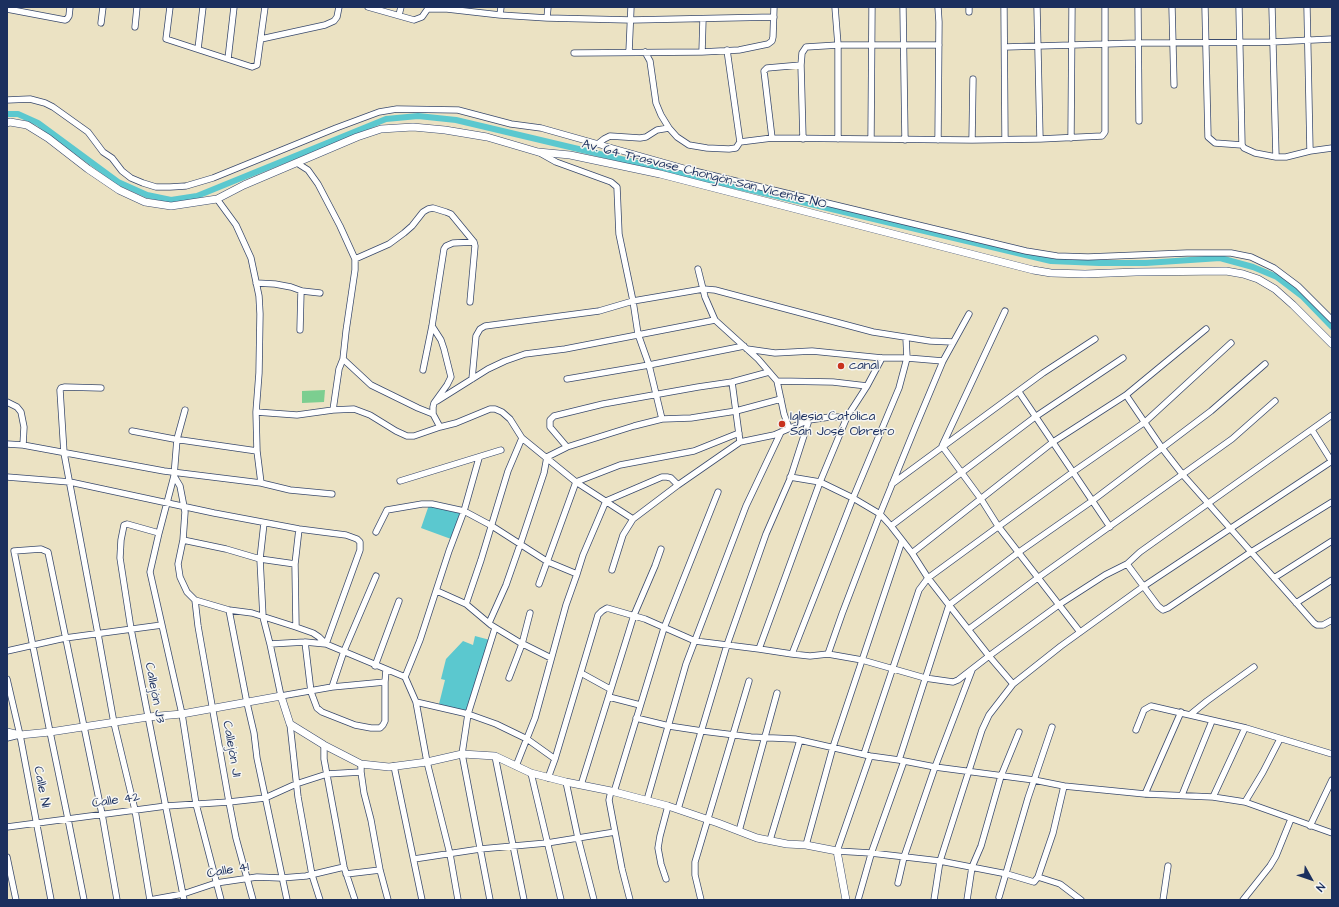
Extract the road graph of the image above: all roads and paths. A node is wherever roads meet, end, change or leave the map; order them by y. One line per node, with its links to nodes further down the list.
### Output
1 (70, 7): 30 (street)
2 (103, 7): 37 (street)
3 (137, 7): 38 (street)
4 (170, 7): 55 (street)
5 (203, 7): 55 (street)
6 (234, 7): 61 (street)
7 (265, 7): 39 (street)
8 (339, 7): 39 (street)
9 (369, 7): 31 (street)
10 (400, 7): 31 (street)
11 (501, 7): 32 (street)
12 (548, 7): 33 (street)
13 (631, 7): 36 (street)
14 (774, 7): 34 (street)
15 (835, 7): 47 (street)
16 (872, 7): 48 (street)
17 (903, 7): 49 (street)
18 (938, 7): 50 (street)
19 (1004, 7): 54 (street)
20 (1037, 7): 52 (street)
21 (1072, 7): 53 (street)
22 (1105, 7): 51 (street)
23 (1138, 7): 44 (street)
24 (1172, 7): 45 (street)
25 (1206, 7): 46 (street)
26 (1239, 7): 42 (street)
27 (1272, 7): 43 (street)
28 (1307, 7): 41 (street)
29 (428, 8): 31 (street); 32 (street)
30 (7, 9)
31 (399, 15)
32 (500, 15): 33 (street)
33 (547, 18): 36 (street)
34 (774, 18): 35 (street); 56 (street)
35 (703, 19): 36 (street); 59 (street)
36 (631, 20): 57 (street)
37 (101, 23)
38 (135, 27)
39 (261, 39): 61 (street)
40 (1332, 39): 41 (street)
41 (1307, 40): 43 (street); 83 (street)
42 (1240, 42): 43 (street); 46 (street); 81 (street)
43 (1272, 42): 85 (street)
44 (1138, 43): 45 (street); 51 (street); 66 (street)
45 (1172, 43): 46 (street); 64 (street)
46 (1206, 43): 81 (street)
47 (838, 44): 48 (street); 62 (street); 72 (street)
48 (871, 44): 49 (street); 73 (street)
49 (903, 44): 50 (street); 74 (street)
50 (939, 45): 75 (street)
51 (1105, 45): 53 (street); 70 (street)
52 (1038, 46): 53 (street); 54 (street); 78 (street)
53 (1072, 46): 70 (street)
54 (1005, 47): 77 (street)
55 (198, 49): 61 (street)
56 (727, 50): 59 (street); 79 (street)
57 (629, 52): 58 (street); 60 (street)
58 (645, 52): 59 (street); 68 (street)
59 (702, 52)
60 (574, 53)
61 (228, 59)
62 (801, 65): 69 (street); 71 (street)
63 (972, 79): 76 (street)
64 (1174, 85)
65 (7, 100): 80 (street)
66 (1139, 122)
67 (7, 123): 87 (street, Av. 64 Trasvase Chongón-San Vicente NO)
68 (669, 128): 79 (street); 80 (street)
69 (772, 138): 71 (street); 79 (street)
70 (1071, 138): 78 (street)
71 (803, 139): 72 (street)
72 (838, 139): 73 (street)
73 (871, 139): 74 (street)
74 (905, 140): 75 (street)
75 (938, 140): 76 (street)
76 (972, 140): 77 (street)
77 (1005, 140): 78 (street)
78 (1040, 140)
79 (740, 142)
80 (600, 144): 100 (street)
81 (1242, 145): 85 (street)
82 (1332, 148): 83 (street)
83 (1310, 150): 85 (street)
84 (538, 152): 86 (street, Av. 64 Trasvase Chongón-San Vicente NO); 95 (street); 109 (street, Av. 64 Trasvase Chongón-San Vicente NO)
85 (1276, 157)
86 (297, 163): 87 (street, Av. 64 Trasvase Chongón-San Vicente NO); 89 (street)
87 (217, 199): 91 (street)
88 (474, 242): 89 (street); 96 (street); 101 (street)
89 (355, 259): 114 (street)
90 (698, 269): 92 (street)
91 (256, 283): 93 (street); 136 (street)
92 (703, 289): 95 (street); 99 (street); 105 (street)
93 (301, 291): 94 (street); 103 (street)
94 (320, 293)
95 (633, 301): 104 (street); 120 (street)
96 (470, 302)
97 (1005, 312): 156 (street)
98 (969, 314): 107 (street)
99 (715, 320): 104 (street); 110 (street)
100 (1332, 320)
101 (432, 326): 118 (street); 132 (street)
102 (1206, 329): 128 (street)
103 (300, 330)
104 (638, 334): 117 (street); 120 (street)
105 (906, 338): 107 (street); 112 (street)
106 (1095, 339): 126 (street)
107 (953, 342): 115 (street)
108 (1231, 343): 143 (street)
109 (1332, 344)
110 (746, 348): 111 (street); 117 (street); 119 (street)
111 (882, 358): 112 (street); 124 (street)
112 (907, 358): 115 (street); 180 (street)
113 (1123, 358): 139 (street)
114 (343, 359): 134 (street); 137 (street)
115 (943, 361): 176 (street)
116 (1265, 364): 158 (street)
117 (649, 365): 121 (street); 127 (street)
118 (423, 370)
119 (769, 372): 122 (street); 123 (street)
120 (472, 379): 132 (street)
121 (567, 379)
122 (732, 382): 127 (street); 135 (street)
123 (777, 382): 124 (street); 129 (street)
124 (867, 386): 140 (street)
125 (100, 388): 161 (street)
126 (1019, 392): 139 (street); 156 (street)
127 (657, 395): 141 (street); 157 (street)
128 (1126, 395): 143 (street); 153 (street)
129 (781, 399): 135 (street); 145 (street)
130 (1275, 401): 168 (street)
131 (7, 402): 155 (street)
132 (434, 403): 137 (street)
133 (185, 410): 151 (street)
134 (333, 410): 136 (street); 144 (street)
135 (736, 411): 141 (street); 149 (street)
136 (256, 412): 160 (street)
137 (433, 414): 144 (street)
138 (1332, 415): 146 (street)
139 (1035, 416): 153 (street); 165 (street)
140 (847, 417): 142 (street); 174 (street)
141 (662, 419): 157 (street)
142 (809, 420): 145 (street); 170 (street)
143 (1145, 422): 158 (street); 166 (street)
144 (440, 427): 150 (street)
145 (789, 428): 148 (street)
146 (1312, 430): 164 (street); 186 (street)
147 (132, 431): 151 (street)
148 (781, 432): 152 (street); 243 (street)
149 (739, 433): 152 (street); 173 (street)
150 (522, 438): 162 (street); 192 (street)
151 (177, 439): 160 (street); 167 (street)
152 (740, 442): 177 (street)
153 (1053, 442): 166 (street); 181 (street)
154 (7, 444): 155 (street)
155 (23, 445): 161 (street)
156 (942, 446): 165 (street); 176 (street)
157 (567, 447): 162 (street)
158 (1162, 448): 168 (street); 183 (street)
159 (501, 450): 163 (street)
160 (257, 451): 175 (street)
161 (64, 453): 167 (street); 172 (street)
162 (546, 457): 173 (street); 203 (street)
163 (479, 458): 171 (street); 188 (street)
164 (1332, 461): 196 (street)
165 (962, 472): 181 (street); 193 (street)
166 (1073, 472): 183 (street); 194 (street)
167 (174, 474): 175 (street); 185 (street); 187 (street)
168 (1183, 475): 186 (street); 195 (street)
169 (7, 476): 172 (street)
170 (790, 477): 174 (street); 249 (street)
171 (400, 481)
172 (70, 482): 185 (street); 241 (street)
173 (576, 482): 182 (street); 209 (street)
174 (820, 482): 180 (street); 250 (street)
175 (261, 484): 179 (street)
176 (892, 484): 189 (street)
177 (678, 485): 182 (street); 190 (street)
178 (718, 492): 237 (street)
179 (332, 494)
180 (853, 498): 189 (street); 253 (street)
181 (981, 499): 194 (street); 207 (street)
182 (606, 501): 190 (street); 213 (street)
183 (1092, 501): 195 (street); 205 (street)
184 (1332, 502): 206 (street)
185 (166, 503): 187 (street); 199 (street)
186 (1209, 504): 196 (street); 211 (street)
187 (184, 506): 191 (street); 200 (street)
188 (464, 511): 192 (street); 198 (street); 221 (street)
189 (880, 514): 193 (street); 254 (street)
190 (633, 519): 212 (street)
191 (264, 523): 197 (street); 208 (street)
192 (492, 526): 203 (street); 225 (street)
193 (891, 526): 201 (street)
194 (998, 526): 205 (street); 216 (street)
195 (1110, 527): 215 (street)
196 (1230, 528): 206 (street); 220 (street)
197 (299, 529): 210 (street); 246 (street)
198 (376, 532)
199 (159, 534): 234 (street); 238 (street, Callejón J3)
200 (183, 540): 208 (street); 222 (street)
201 (902, 541): 207 (street); 257 (street)
202 (1332, 541): 217 (street)
203 (520, 545): 209 (street); 233 (street)
204 (661, 549): 230 (street)
205 (1019, 552): 215 (street); 227 (street)
206 (1251, 552): 217 (street); 220 (street)
207 (912, 553): 216 (street)
208 (260, 559): 210 (street); 231 (street)
209 (548, 562): 213 (street); 219 (street)
210 (295, 564): 235 (street)
211 (1127, 564): 220 (street); 226 (street)
212 (612, 570)
213 (577, 574): 256 (street)
214 (376, 576): 252 (street)
215 (1039, 577): 226 (street); 239 (street)
216 (928, 578): 227 (street); 261 (street)
217 (1274, 578): 224 (street)
218 (1332, 580): 224 (street)
219 (539, 584)
220 (1144, 586): 240 (street)
221 (437, 591): 225 (street); 264 (street)
222 (195, 600): 228 (street); 280 (street, Callejón J1)
223 (399, 601): 258 (street)
224 (1296, 603): 232 (street)
225 (466, 604): 233 (street)
226 (1060, 604): 240 (street); 255 (street)
227 (949, 605): 239 (street); 266 (street)
228 (229, 610): 231 (street); 278 (street)
229 (530, 613): 247 (street)
230 (634, 615): 237 (street); 263 (street); 272 (street)
231 (264, 617): 235 (street); 245 (street)
232 (1332, 620)
233 (489, 623): 236 (street)
234 (162, 625): 238 (street); 282 (street)
235 (296, 627): 246 (street)
236 (495, 628): 247 (street); 283 (street)
237 (664, 628): 243 (street); 279 (street)
238 (130, 629): 241 (street); 285 (street, Callejón J3)
239 (968, 629): 255 (street)
240 (1080, 632): 270 (street)
241 (98, 634): 242 (street); 288 (street)
242 (66, 638): 248 (street); 248 (street); 290 (street)
243 (695, 641): 249 (street); 291 (street)
244 (305, 642): 245 (street); 246 (street); 273 (street)
245 (270, 644): 275 (street)
246 (326, 644): 252 (street)
247 (522, 644): 256 (street); 265 (street)
248 (32, 645): 251 (street); 297 (street)
249 (727, 646): 250 (street); 295 (street)
250 (759, 649): 253 (street)
251 (7, 651)
252 (344, 651): 258 (street); 271 (street)
253 (792, 654): 254 (street)
254 (828, 654): 257 (street)
255 (989, 656): 262 (street); 270 (street)
256 (551, 658): 303 (street)
257 (862, 660): 261 (street); 307 (street)
258 (375, 666): 260 (street)
259 (1254, 667): 284 (street)
260 (386, 670): 264 (street); 269 (street)
261 (893, 670): 266 (street); 310 (street)
262 (972, 670): 266 (street); 317 (street)
263 (581, 673): 272 (street); 312 (street)
264 (405, 677): 277 (street)
265 (509, 678)
266 (924, 678): 313 (street)
267 (7, 679): 299 (street, Calle N1)
268 (749, 681): 300 (street)
269 (385, 682): 271 (street); 273 (street)
270 (1013, 684): 319 (street)
271 (332, 687): 273 (street)
272 (610, 689): 276 (street)
273 (311, 692): 275 (street)
274 (777, 693): 302 (street)
275 (281, 696): 278 (street); 289 (street)
276 (609, 697): 279 (street); 328 (street)
277 (416, 702): 283 (street); 314 (street)
278 (246, 703): 280 (street); 334 (street)
279 (640, 705): 286 (street)
280 (213, 708): 282 (street); 336 (street, Callejón J1)
281 (1181, 712): 284 (street); 294 (street); 331 (street)
282 (182, 714): 285 (street); 338 (street)
283 (468, 714): 303 (street); 308 (street)
284 (1191, 714): 287 (street)
285 (148, 717): 288 (street); 339 (street, Callejón J3)
286 (636, 718): 291 (street); 330 (street)
287 (1212, 721): 293 (street); 332 (street)
288 (114, 723): 290 (street); 342 (street)
289 (290, 724): 306 (street); 327 (street)
290 (84, 726): 297 (street); 343 (street)
291 (668, 726): 295 (street); 335 (street)
292 (1052, 726): 324 (street)
293 (1245, 728): 304 (street); 333 (street)
294 (1136, 730)
295 (702, 731): 300 (street); 341 (street)
296 (7, 732): 299 (street)
297 (50, 732): 299 (street); 344 (street)
298 (1019, 732): 322 (street)
299 (20, 735): 301 (street); 347 (street, Calle N1)
300 (732, 735): 302 (street); 345 (street)
301 (7, 738)
302 (765, 738): 305 (street); 350 (street)
303 (527, 739): 312 (street); 316 (street)
304 (1280, 739): 309 (street); 337 (street)
305 (800, 740): 307 (street); 354 (street)
306 (324, 746): 318 (street); 321 (street)
307 (833, 747): 310 (street); 356 (street)
308 (462, 754): 311 (street); 314 (street); 358 (street)
309 (1332, 754)
310 (867, 755): 313 (street); 359 (street)
311 (495, 756): 316 (street); 357 (street)
312 (555, 759): 323 (street)
313 (901, 760): 317 (street); 360 (street)
314 (427, 762): 315 (street); 361 (street)
315 (394, 766): 318 (street); 364 (street)
316 (516, 766): 320 (street)
317 (935, 767): 319 (street); 363 (street)
318 (361, 768): 321 (street, Calle 42); 369 (street)
319 (968, 772): 322 (street); 365 (street)
320 (531, 773): 323 (street); 355 (street)
321 (327, 774): 327 (street, Calle 42); 367 (street)
322 (1001, 776): 324 (street); 368 (street)
323 (548, 778): 326 (street)
324 (1034, 780): 329 (street); 371 (street)
325 (1332, 780): 348 (street)
326 (566, 782): 328 (street); 353 (street)
327 (296, 784): 334 (street, Calle 42); 372 (street)
328 (581, 785): 330 (street)
329 (1064, 786): 331 (street); 373 (street)
330 (612, 791): 335 (street); 351 (street)
331 (1145, 794): 332 (street)
332 (1182, 795): 333 (street)
333 (1213, 797): 337 (street)
334 (265, 798): 336 (street, Calle 42); 374 (street)
335 (647, 800): 340 (street)
336 (229, 802): 338 (street, Calle 42); 375 (street, Callejón J1)
337 (1245, 802): 346 (street)
338 (196, 804): 339 (street, Calle 42); 377 (street)
339 (166, 806): 342 (street, Calle 42); 379 (street, Callejón J3)
340 (668, 806): 341 (street); 376 (street)
341 (678, 809): 345 (street)
342 (135, 810): 343 (street, Calle 42); 385 (street)
343 (102, 814): 344 (street, Calle 42); 384 (street)
344 (68, 819): 347 (street, Calle 42); 383 (street)
345 (707, 819): 350 (street); 399 (street)
346 (1291, 819): 348 (street); 406 (street)
347 (37, 823): 349 (street, Calle 42); 382 (street, Calle N1)
348 (1310, 826): 352 (street)
349 (7, 827)
350 (739, 831): 354 (street)
351 (615, 832): 353 (street); 398 (street)
352 (1332, 833)
353 (578, 838): 355 (street); 397 (street)
354 (770, 840): 356 (street)
355 (547, 843): 357 (street); 396 (street)
356 (806, 845): 359 (street)
357 (513, 846): 358 (street); 395 (street)
358 (480, 848): 361 (street); 394 (street)
359 (837, 851): 360 (street); 400 (street)
360 (871, 853): 363 (street); 401 (street)
361 (450, 854): 364 (street); 393 (street)
362 (7, 857): 381 (street)
363 (904, 858): 365 (street); 378 (street)
364 (414, 859): 392 (street)
365 (940, 861): 368 (street); 402 (street)
366 (1168, 866): 405 (street)
367 (344, 867): 370 (street); 372 (street, Calle 41)
368 (972, 867): 371 (street); 403 (street)
369 (380, 870): 370 (street); 391 (street)
370 (346, 874): 390 (street)
371 (1007, 874): 373 (street); 380 (street)
372 (312, 875): 374 (street, Calle 41); 389 (street)
373 (1038, 877): 404 (street)
374 (281, 878): 375 (street, Calle 41); 388 (street)
375 (246, 879): 377 (street, Calle 41); 387 (street, Callejón J1)
376 (666, 879)
377 (216, 883): 379 (street, Calle 41); 386 (street)
378 (898, 884)
379 (183, 897): 385 (street, Calle 41)
380 (999, 897)
381 (16, 900)
382 (51, 900)
383 (84, 900)
384 (117, 900)
385 (150, 900)
386 (221, 900)
387 (253, 900)
388 (287, 900)
389 (320, 900)
390 (355, 900)
391 (388, 900)
392 (422, 900)
393 (458, 900)
394 (490, 900)
395 (524, 900)
396 (561, 900)
397 (594, 900)
398 (630, 900)
399 (701, 900)
400 (846, 900)
401 (858, 900)
402 (934, 900)
403 (967, 900)
404 (1081, 900)
405 (1164, 900)
406 (1243, 900)

